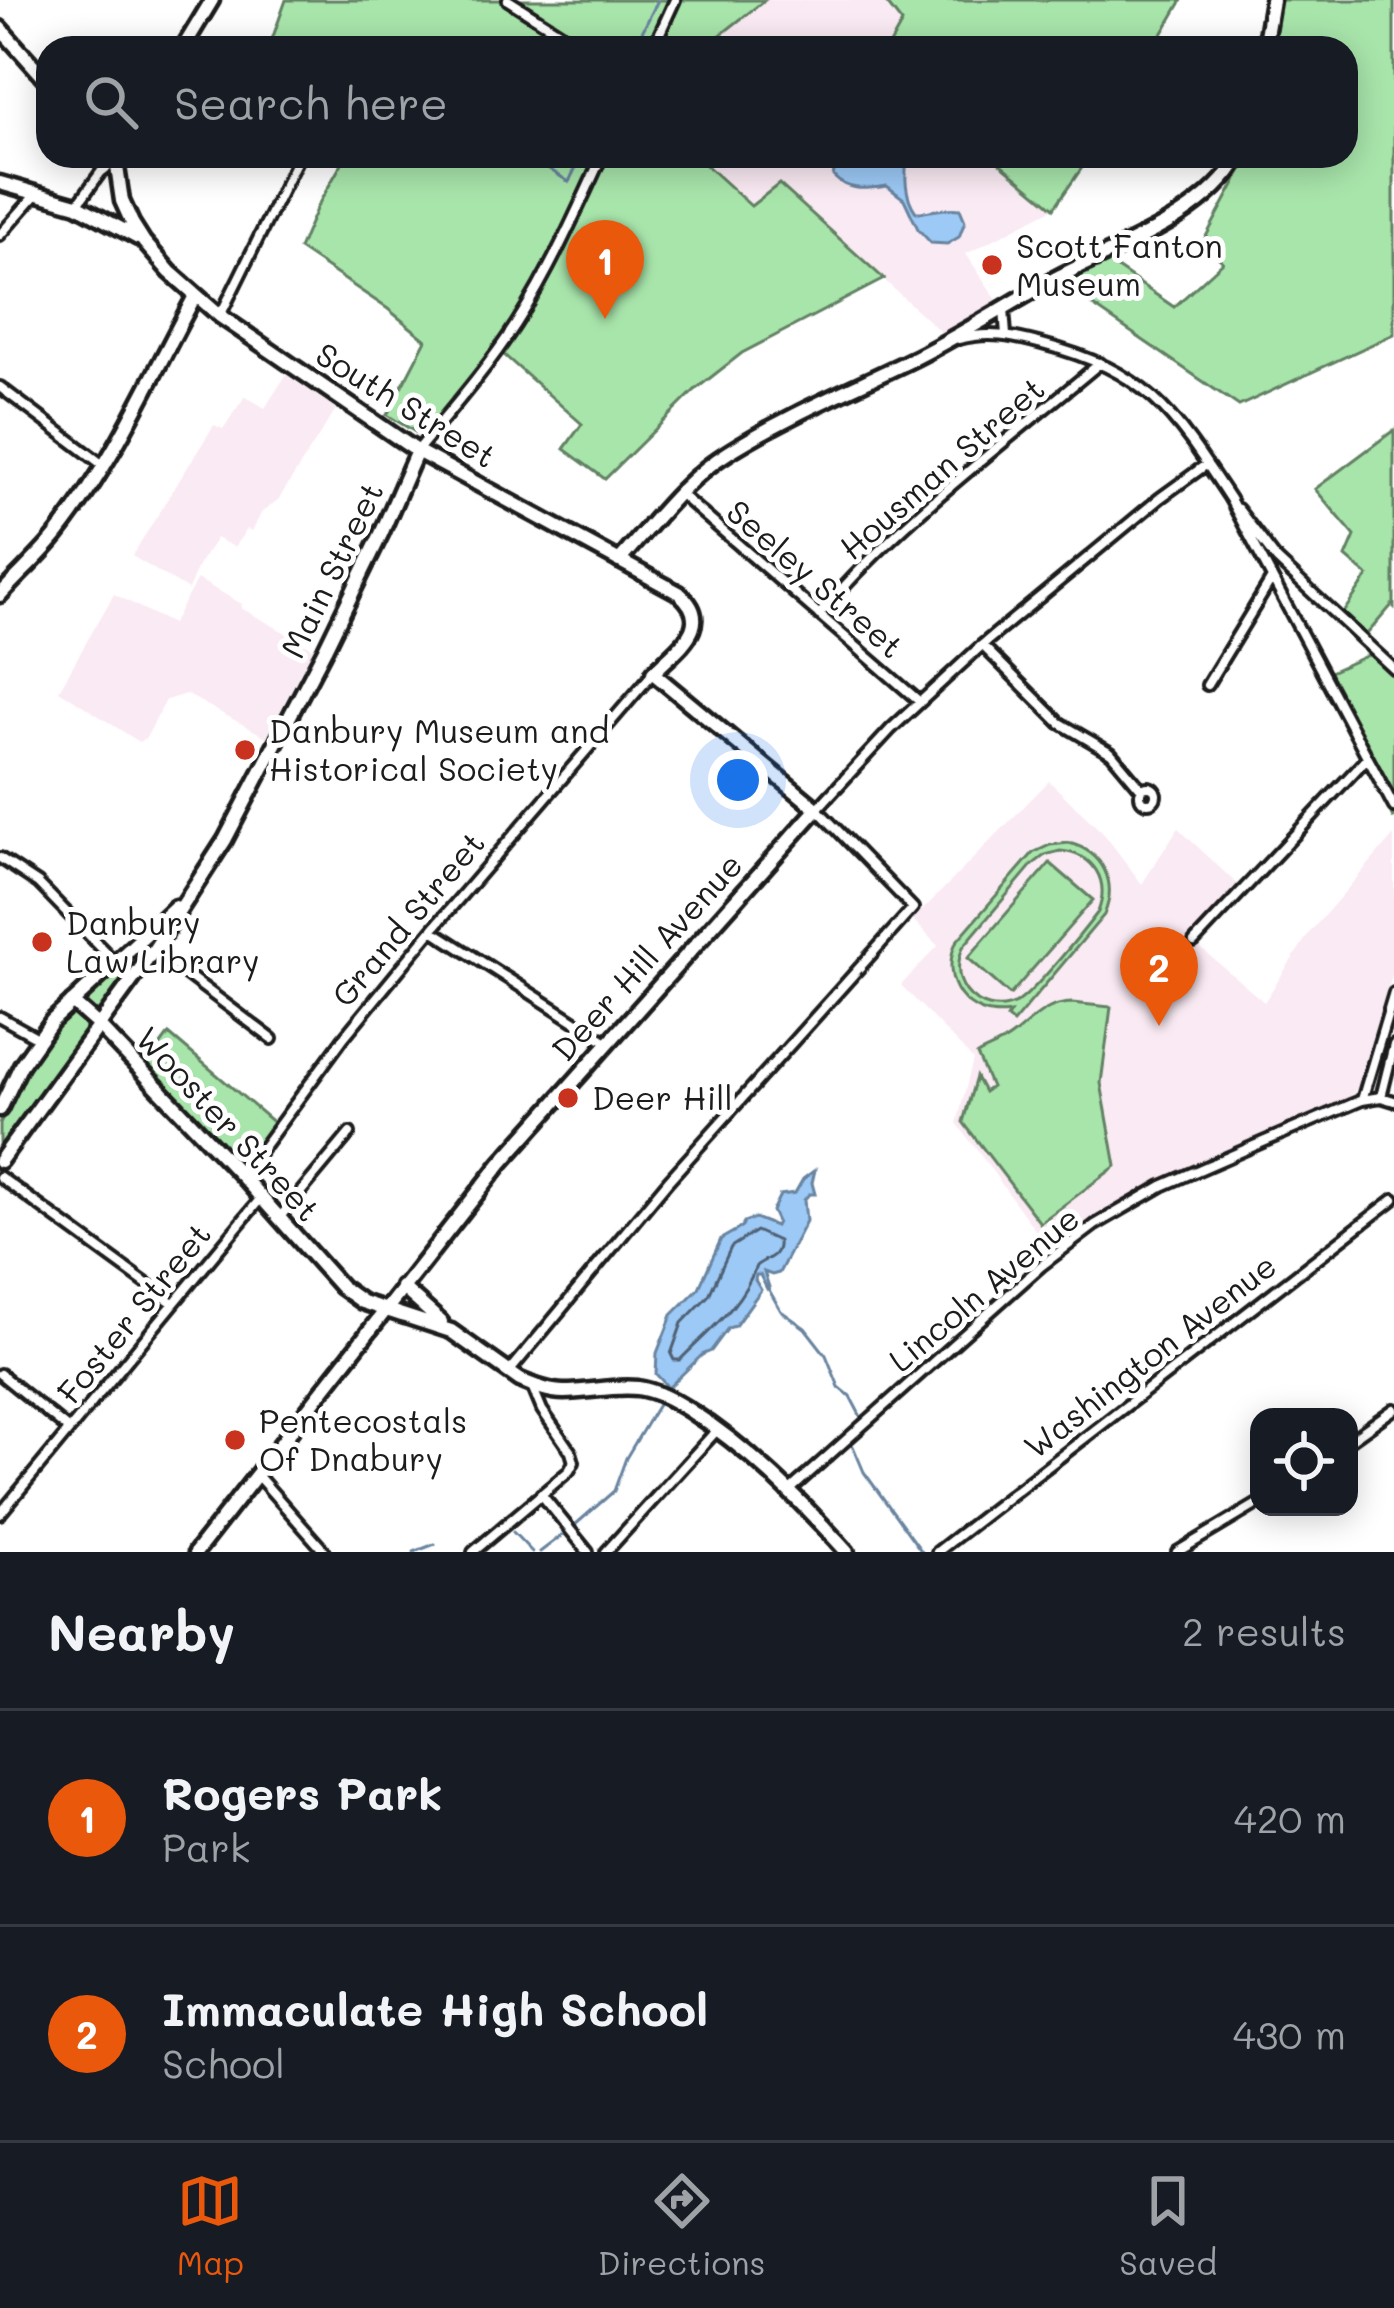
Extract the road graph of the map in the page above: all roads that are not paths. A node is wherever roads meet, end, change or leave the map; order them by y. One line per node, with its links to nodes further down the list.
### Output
1 (212, 0): 6 (street)
2 (508, 0): 7 (street)
3 (675, 0): 8 (street)
4 (1272, 0): 9 (street)
5 (0, 28): 10 (street)
6 (190, 36)
7 (565, 36)
8 (658, 36)
9 (1266, 36)
10 (36, 68)
11 (105, 168): 18 (street)
12 (118, 168): 20 (street, South Street)
13 (293, 168): 23 (street)
14 (596, 168): 28 (street)
15 (1232, 168): 22 (street)
16 (0, 182): 17 (street)
17 (38, 192): 18 (street); 19 (street)
18 (77, 205): 20 (street)
19 (0, 235)
20 (144, 242): 21 (street, South Street)
21 (195, 296): 23 (street, South Street); 30 (street)
22 (1004, 309): 24 (street); 25 (street)
23 (220, 316): 28 (street, South Street)
24 (1006, 335): 25 (street); 26 (street)
25 (941, 345): 31 (street)
26 (1101, 362): 29 (street); 36 (street, Housman Street)
27 (0, 387): 30 (street)
28 (418, 451): 33 (street, South Street); 48 (street, Main Street)
29 (1207, 464): 32 (street); 37 (street, Deer Hill Avenue)
30 (104, 465): 35 (street)
31 (679, 493): 33 (street); 36 (street, Seeley Street)
32 (1229, 499): 34 (street); 39 (street)
33 (619, 561): 38 (street, South Street)
34 (1271, 579): 41 (street); 43 (street)
35 (0, 595)
36 (819, 614): 42 (street, Seeley Street)
37 (982, 645): 42 (street, Deer Hill Avenue); 44 (street)
38 (674, 651): 40 (street, Grand Street)
39 (1394, 669)
40 (652, 673): 46 (street); 49 (street, Grand Street)
41 (1207, 685)
42 (920, 702): 46 (street, Deer Hill Avenue)
43 (1367, 758): 45 (street); 50 (street)
44 (1142, 790)
45 (1393, 807)
46 (817, 809): 59 (street, Deer Hill Avenue); 78 (street)
47 (0, 858): 52 (street)
48 (185, 898): 51 (street, Main Street); 52 (street, Main Street)
49 (432, 930): 59 (street); 67 (street, Grand Street)
50 (1194, 942)
51 (154, 950): 56 (street, Main Street); 58 (street)
52 (114, 961): 54 (street, Main Street)
53 (1394, 993): 62 (street)
54 (72, 1002): 56 (street, Wooster Street); 57 (street, Main Street)
55 (0, 1017): 57 (street)
56 (98, 1025): 66 (street, Main Street); 67 (street, Wooster Street)
57 (38, 1038): 64 (street, Main Street)
58 (272, 1039)
59 (607, 1042): 73 (street, Deer Hill Avenue)
60 (1394, 1045): 61 (street)
61 (1381, 1097): 62 (street, Lincoln Avenue); 63 (street)
62 (1362, 1100): 86 (street, Lincoln Avenue)
63 (1394, 1101)
64 (0, 1108)
65 (350, 1133): 71 (street)
66 (0, 1161)
67 (242, 1176): 69 (street, Wooster Street)
68 (0, 1177): 74 (street)
69 (261, 1198): 71 (street, Wooster Street); 74 (street, Foster Street)
70 (1394, 1198): 96 (street, Washington Avenue)
71 (279, 1218): 72 (street, Wooster Street)
72 (341, 1287): 75 (street, Wooster Street); 76 (street, Wooster Street)
73 (402, 1287): 75 (street, Deer Hill Avenue); 77 (street)
74 (173, 1304): 83 (street, Foster Street)
75 (386, 1309): 76 (street, Deer Hill Avenue); 77 (street, Wooster Street)
76 (372, 1325): 85 (street, Deer Hill Avenue)
77 (451, 1331): 78 (street)
78 (508, 1372): 80 (street)
79 (0, 1374): 83 (street)
80 (532, 1385): 82 (street); 87 (street)
81 (1394, 1409): 84 (street)
82 (718, 1429): 86 (street); 94 (street)
83 (69, 1430): 89 (street, Foster Street)
84 (1358, 1435)
85 (256, 1474): 90 (street, Deer Hill Avenue); 91 (street)
86 (790, 1490): 95 (street)
87 (541, 1494): 92 (street); 93 (street)
88 (1250, 1508): 97 (street)
89 (0, 1514)
90 (196, 1552)
91 (325, 1552)
92 (472, 1552)
93 (588, 1552)
94 (606, 1552)
95 (847, 1552)
96 (937, 1552)
97 (1177, 1552)

